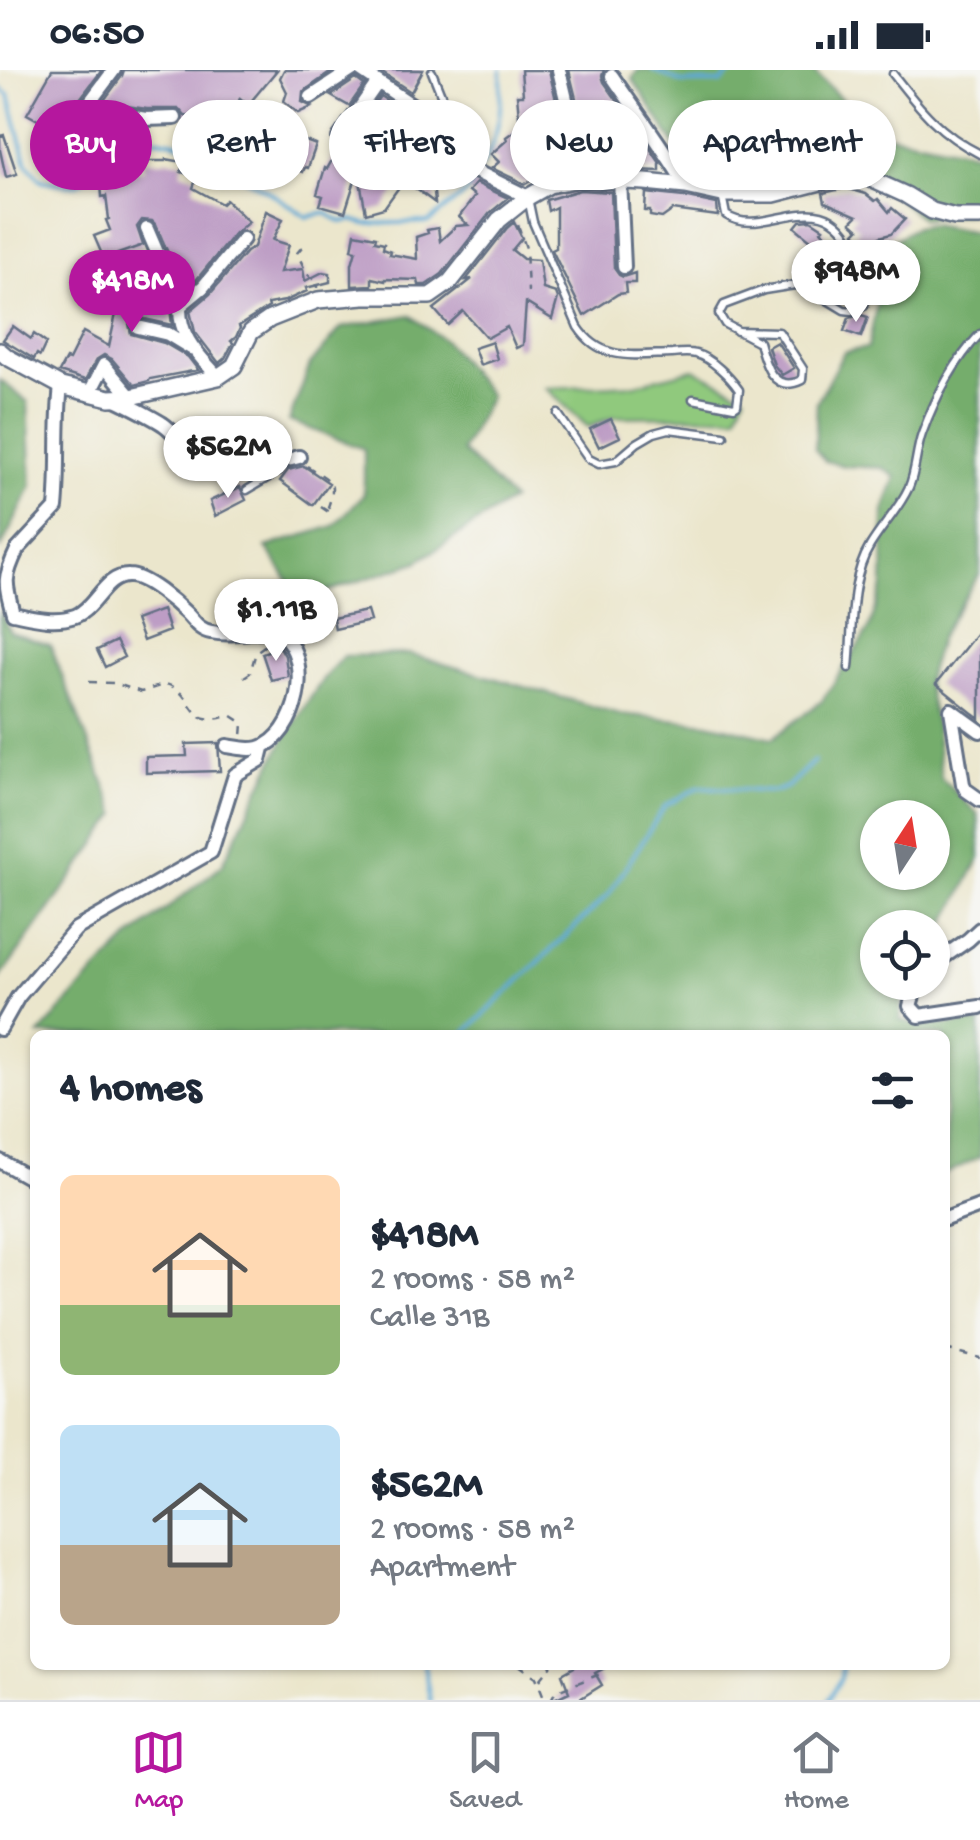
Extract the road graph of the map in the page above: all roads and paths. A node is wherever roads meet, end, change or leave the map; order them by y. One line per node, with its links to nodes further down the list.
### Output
1 (114, 70): 14 (street)
2 (352, 70): 9 (street)
3 (360, 70): 8 (street)
4 (559, 70): 13 (street)
5 (432, 72): 12 (lane)
6 (893, 74): 15 (lane)
7 (612, 76): 16 (street)
8 (378, 82): 10 (street); 11 (street)
9 (311, 97)
10 (365, 100)
11 (404, 100)
12 (443, 100)
13 (566, 100)
14 (172, 118)
15 (980, 154)
16 (668, 155)
17 (490, 179): 22 (street)
18 (541, 190): 22 (street)
19 (620, 190): 28 (street)
20 (704, 190): 21 (street)
21 (722, 194): 24 (street); 33 (lane)
22 (528, 197): 23 (street); 42 (lane)
23 (510, 211): 29 (path); 30 (street)
24 (980, 216)
25 (147, 229): 31 (street)
26 (243, 239): 31 (street)
27 (302, 247): 30 (path)
28 (624, 267)
29 (528, 292)
30 (318, 300): 37 (street)
31 (180, 306): 35 (street)
32 (138, 327): 35 (street)
33 (737, 331): 33 (lane)
34 (980, 334): 49 (lane)
35 (194, 349): 37 (street)
36 (0, 351): 38 (street)
37 (218, 377): 40 (street)
38 (61, 386): 39 (street); 48 (street)
39 (89, 394): 40 (street); 41 (street)
40 (132, 397): 41 (street)
41 (114, 398): 45 (street)
42 (693, 399)
43 (558, 414): 44 (lane)
44 (724, 436)
45 (292, 459): 46 (lane); 47 (path)
46 (247, 490)
47 (318, 505)
48 (284, 635): 50 (path); 55 (street)
49 (849, 668)
50 (244, 677)
51 (89, 682): 53 (path)
52 (980, 731): 56 (street)
53 (241, 740)
54 (227, 746): 55 (street)
55 (263, 748): 61 (street)
56 (980, 800)
57 (980, 929): 58 (street)
58 (950, 952)
59 (912, 1000): 60 (street)
60 (980, 1007)
61 (0, 1029)
62 (0, 1161): 63 (street)
63 (30, 1178)
64 (980, 1206): 65 (street)
65 (950, 1217)
66 (950, 1351): 67 (path)
67 (980, 1358)
68 (525, 1670): 71 (path)
69 (548, 1670): 71 (path)
70 (600, 1674): 73 (path)
71 (539, 1682): 72 (path)
72 (545, 1700)
73 (551, 1700)

